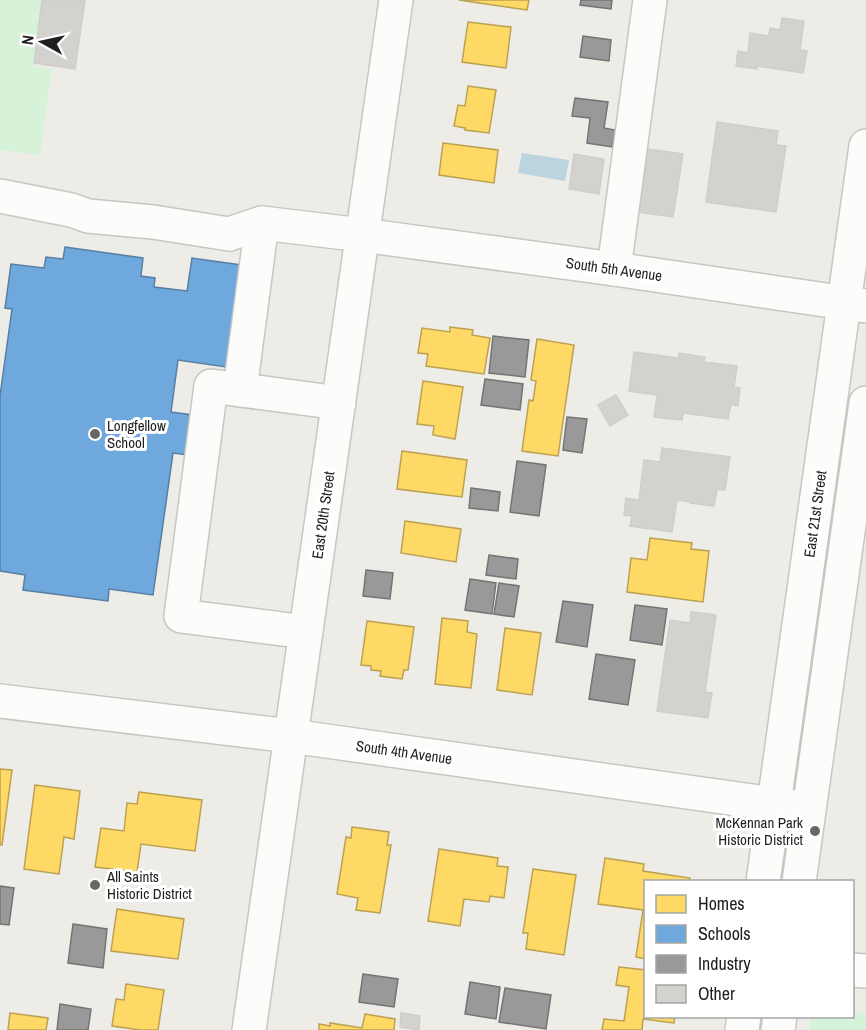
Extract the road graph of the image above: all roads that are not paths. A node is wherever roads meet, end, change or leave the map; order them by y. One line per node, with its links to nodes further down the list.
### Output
1 (396, 0): 6 (street, East 20th Street)
2 (650, 0): 7 (street)
3 (866, 146): 8 (street, East 21st Street)
4 (0, 196): 5 (street)
5 (262, 223): 6 (street, South 5th Avenue); 9 (street)
6 (362, 235): 7 (street, South 5th Avenue); 10 (street, East 20th Street)
7 (614, 269): 8 (street, South 5th Avenue)
8 (855, 304): 15 (street, East 21st Street)
9 (240, 390): 10 (street); 12 (street)
10 (339, 403): 12 (street, East 20th Street)
11 (866, 403): 16 (street)
12 (306, 632): 14 (street, East 20th Street)
13 (0, 701): 14 (street, South 4th Avenue)
14 (291, 736): 15 (street, South 4th Avenue); 19 (street, East 20th Street)
15 (774, 804): 16 (street, South 4th Avenue); 17 (street, East 21st Street)
16 (808, 809): 18 (street)
17 (763, 880)
18 (799, 880)
19 (249, 1030)

